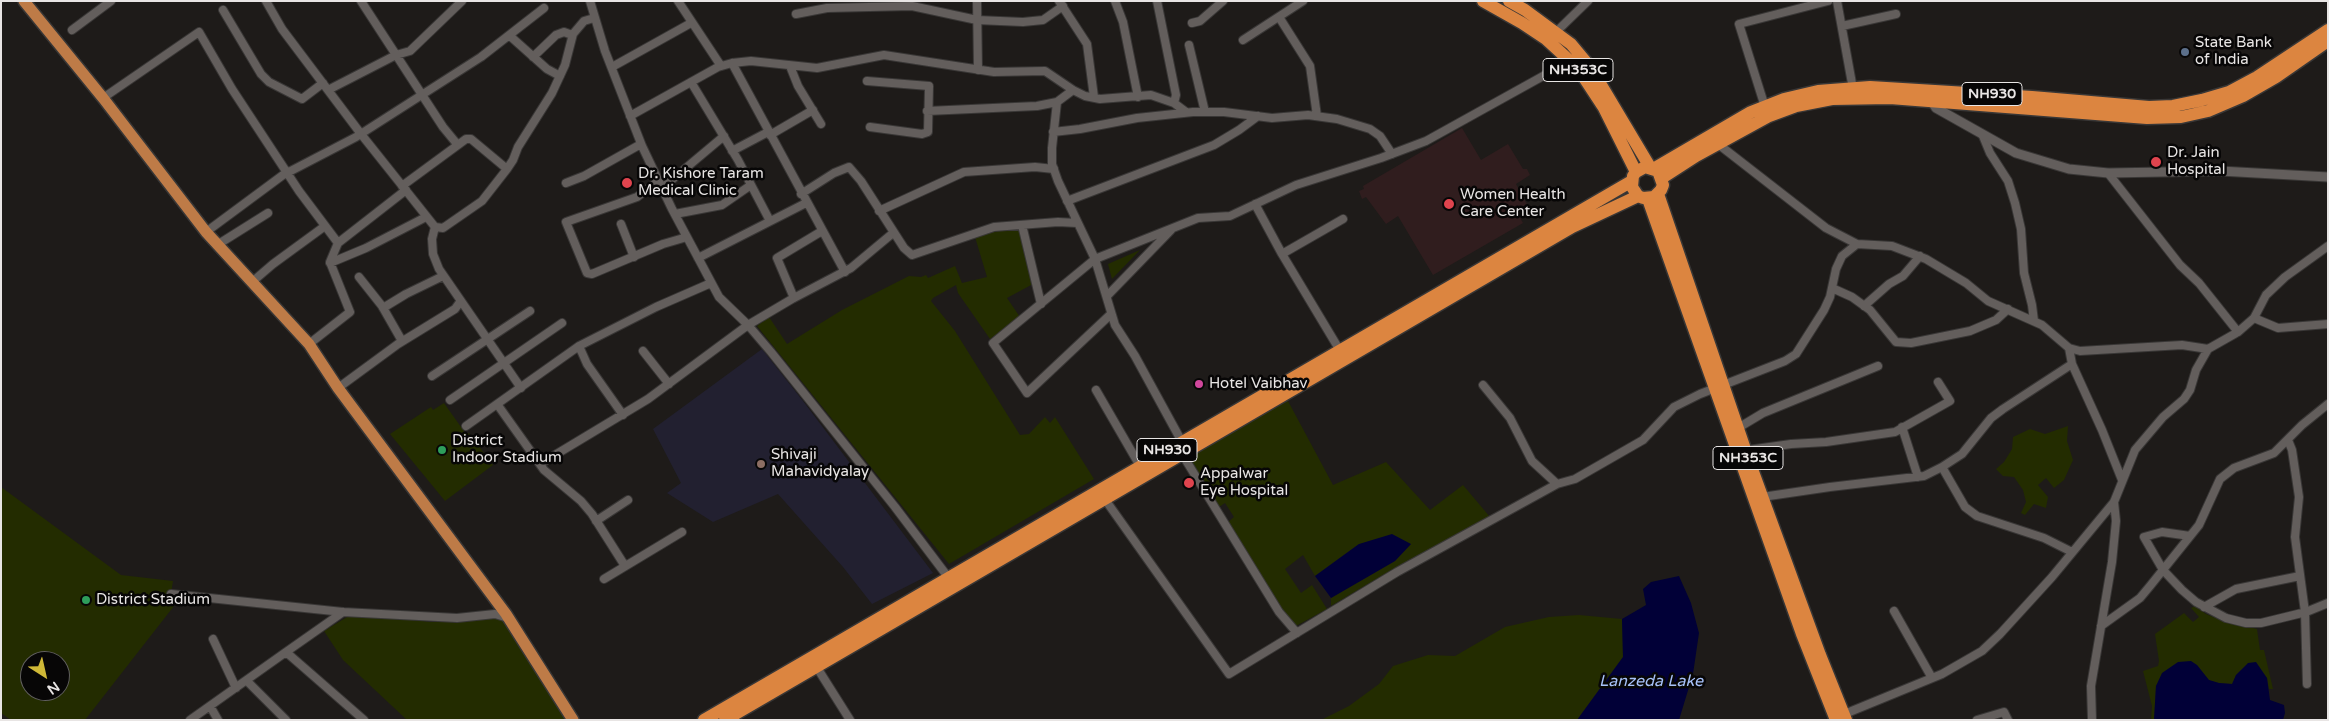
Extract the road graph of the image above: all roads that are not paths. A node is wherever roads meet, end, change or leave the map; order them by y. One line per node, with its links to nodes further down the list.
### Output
1 (24, 1): 56 (main road)
2 (111, 1): 29 (street)
3 (266, 1): 48 (street)
4 (361, 1): 37 (street)
5 (462, 1): 37 (street)
6 (590, 1): 24 (street)
7 (977, 1): 25 (street)
8 (1114, 1): 55 (street)
9 (1157, 1): 58 (street)
10 (1223, 1): 27 (street)
11 (1303, 1): 23 (street)
12 (1483, 1): 39 (highway, NH353C)
13 (1509, 1): 31 (highway, NH353C)
14 (1588, 1): 31 (street)
15 (1828, 1): 61 (street)
16 (1837, 1): 28 (street)
17 (679, 2): 26 (street)
18 (1061, 4): 25 (street); 54 (street)
19 (544, 8): 33 (street)
20 (223, 10): 48 (street)
21 (796, 14): 25 (street)
22 (1896, 14): 28 (street)
23 (1279, 17): 34 (street); 66 (street)
24 (594, 18): 32 (street); 43 (street)
25 (977, 20): 44 (street)
26 (692, 23): 41 (street); 43 (street)
27 (1192, 23)
28 (1842, 26): 49 (street)
29 (72, 30)
30 (2328, 30): 53 (highway, NH930)
31 (1556, 32): 39 (highway, NH353C)
32 (572, 35): 38 (street); 45 (street)
33 (510, 36): 38 (street); 52 (street)
34 (1244, 40)
35 (2328, 41): 53 (highway, NH930)
36 (1189, 44): 63 (street)
37 (396, 55): 50 (street); 52 (street)
38 (532, 57): 45 (street)
39 (1575, 58): 78 (street); 81 (highway, NH353C); 84 (highway, NH353C)
40 (732, 63): 41 (street); 42 (street); 70 (street)
41 (721, 66): 47 (street)
42 (790, 66): 44 (street); 59 (street)
43 (612, 67): 64 (street)
44 (978, 70): 51 (street)
45 (560, 76): 79 (street)
46 (866, 81): 60 (street)
47 (692, 82): 64 (street); 72 (street)
48 (323, 83): 50 (street)
49 (1853, 88): 53 (highway, NH930); 61 (highway, NH930)
50 (328, 90): 71 (street)
51 (1072, 90): 54 (street); 57 (street)
52 (424, 94): 71 (street); 74 (street)
53 (1930, 96): 61 (highway, NH930); 73 (street)
54 (1094, 97): 55 (street)
55 (1138, 97): 58 (street)
56 (103, 98): 82 (street); 108 (main road)
57 (1057, 102): 60 (street); 69 (street)
58 (1174, 103): 62 (street)
59 (813, 110): 67 (street); 70 (street)
60 (927, 111): 68 (street)
61 (1767, 111): 76 (highway, NH930); 81 (highway, NH930)
62 (1186, 112): 63 (street); 69 (street)
63 (1205, 112): 65 (street)
64 (630, 116): 75 (street)
65 (1258, 116): 66 (street); 92 (street)
66 (1318, 116): 78 (street)
67 (821, 124)
68 (870, 127)
69 (1053, 132): 80 (street)
70 (769, 133): 77 (street); 90 (street)
71 (361, 134): 82 (street); 89 (street)
72 (724, 136): 77 (street); 87 (street)
73 (1983, 136): 83 (street); 137 (street)
74 (457, 144): 79 (street); 89 (street)
75 (641, 144): 86 (street); 87 (street)
76 (1718, 144): 81 (highway, NH930); 113 (street)
77 (732, 151): 88 (street)
78 (1392, 154): 94 (street)
79 (507, 169): 105 (street)
80 (1054, 169): 92 (street); 95 (street)
81 (1655, 171): 84 (highway, NH930); 91 (highway)
82 (287, 173): 104 (street); 108 (street)
83 (2108, 174): 85 (street); 141 (street)
84 (1634, 176): 91 (highway); 147 (highway, NH930)
85 (2328, 177)
86 (566, 183)
87 (660, 184): 97 (street); 117 (street)
88 (751, 184): 97 (street); 100 (street)
89 (404, 188): 98 (street); 111 (street)
90 (801, 194): 93 (street); 95 (street)
91 (1648, 196): 157 (highway, NH353C); 169 (highway, NH930)
92 (1067, 201): 101 (street)
93 (806, 203): 100 (street); 107 (street)
94 (1256, 204): 106 (street); 115 (street)
95 (879, 212): 109 (street)
96 (268, 213): 112 (street)
97 (675, 214): 110 (street)
98 (426, 217): 105 (street); 120 (street)
99 (1343, 219): 115 (street)
100 (770, 220): 118 (street)
101 (1077, 223): 103 (street); 119 (street)
102 (620, 224): 117 (street)
103 (1022, 225): 109 (street); 130 (street)
104 (325, 226): 111 (street); 124 (street)
105 (435, 227): 122 (street)
106 (1172, 229): 119 (street); 127 (street)
107 (822, 231): 121 (street); 128 (street)
108 (206, 232): 112 (main road)
109 (893, 233): 121 (street)
110 (687, 237): 117 (street); 118 (street)
111 (338, 243): 120 (street)
112 (217, 244): 124 (main road)
113 (1857, 244): 116 (street); 126 (street)
114 (2328, 246): 136 (street)
115 (1282, 254): 147 (street)
116 (1920, 256): 131 (street); 133 (street)
117 (634, 257)
118 (698, 258): 125 (street)
119 (1095, 260): 127 (street); 130 (street)
120 (330, 263): 144 (street)
121 (845, 272): 128 (street)
122 (443, 276): 129 (street); 132 (street)
123 (359, 277): 132 (street)
124 (252, 282): 144 (main road)
125 (711, 283): 140 (street); 145 (street)
126 (1832, 288): 131 (street); 157 (street)
127 (1106, 296): 135 (street)
128 (794, 298): 140 (street)
129 (460, 302): 142 (street); 143 (street)
130 (1041, 304): 135 (street)
131 (1864, 306): 133 (street)
132 (383, 308): 143 (street)
133 (2008, 309): 137 (street)
134 (530, 311): 142 (street)
135 (1111, 314): 169 (street)
136 (2254, 318): 139 (street); 141 (street)
137 (2034, 321): 146 (street)
138 (562, 323): 150 (street)
139 (2328, 324)
140 (748, 325): 155 (street); 189 (street)
141 (2238, 332): 148 (street)
142 (486, 340): 150 (street); 153 (street)
143 (402, 341): 158 (street)
144 (309, 344): 158 (main road)
145 (579, 346): 159 (street); 164 (street)
146 (2069, 348): 148 (street); 151 (street)
147 (1339, 349): 169 (highway, NH930)
148 (2208, 349): 175 (street)
149 (643, 351): 155 (street)
150 (503, 362): 159 (street); 161 (street)
151 (2072, 364): 173 (street); 175 (street)
152 (1878, 366): 167 (street)
153 (432, 376)
154 (1938, 382): 166 (street)
155 (668, 384): 164 (street)
156 (1483, 385): 176 (street)
157 (1719, 387): 167 (highway, NH353C); 170 (highway, NH353C); 176 (street)
158 (338, 388): 196 (main road)
159 (521, 388): 162 (street)
160 (1096, 390): 172 (street)
161 (450, 400)
162 (497, 404): 165 (street); 171 (street)
163 (2328, 404): 168 (street)
164 (624, 415): 171 (street)
165 (466, 426)
166 (1902, 427): 170 (street); 174 (street)
167 (1738, 428): 170 (highway, NH353C)
168 (2288, 440): 183 (street); 187 (street)
169 (1182, 448): 172 (highway, NH930); 178 (highway, NH930); 198 (street)
170 (1741, 451): 177 (highway, NH353C); 207 (highway, NH353C)
171 (540, 464): 181 (street)
172 (1140, 466): 189 (highway, NH930)
173 (1942, 468): 174 (street); 184 (street)
174 (1918, 477): 177 (street)
175 (2122, 480): 180 (street)
176 (1557, 484): 198 (street)
177 (1762, 497): 207 (highway, NH353C)
178 (1104, 498): 189 (highway, NH930); 198 (street)
179 (628, 500): 181 (street)
180 (2114, 502): 184 (street); 197 (street)
181 (596, 521): 185 (street)
182 (682, 532): 185 (street)
183 (2190, 536): 186 (street); 186 (street)
184 (2072, 552): 202 (street)
185 (625, 566): 188 (street)
186 (2163, 570): 192 (street); 197 (street)
187 (2300, 576): 192 (street); 195 (street)
188 (604, 579)
189 (951, 582): 201 (highway, NH930); 213 (highway, NH930)
190 (171, 594): 194 (street)
191 (2328, 603): 195 (street)
192 (2204, 607): 195 (street)
193 (1894, 611): 202 (street)
194 (343, 612): 196 (street); 200 (street)
195 (2305, 612): 204 (street)
196 (510, 619): 212 (main road)
197 (2101, 626): 218 (street)
198 (1297, 633)
199 (213, 639): 205 (street)
200 (286, 652): 203 (street); 211 (street)
201 (816, 666): 214 (highway, NH930); 215 (street)
202 (1932, 678): 207 (street)
203 (247, 681): 205 (street); 210 (street)
204 (2307, 684)
205 (236, 688): 206 (street)
206 (210, 706): 208 (street); 209 (street)
207 (1840, 718)
208 (190, 720)
209 (218, 720)
210 (286, 720)
211 (364, 720)
212 (573, 720)
213 (704, 720)
214 (725, 720)
215 (850, 720)
216 (1977, 720): 217 (street)
217 (2008, 720)
218 (2092, 720)

